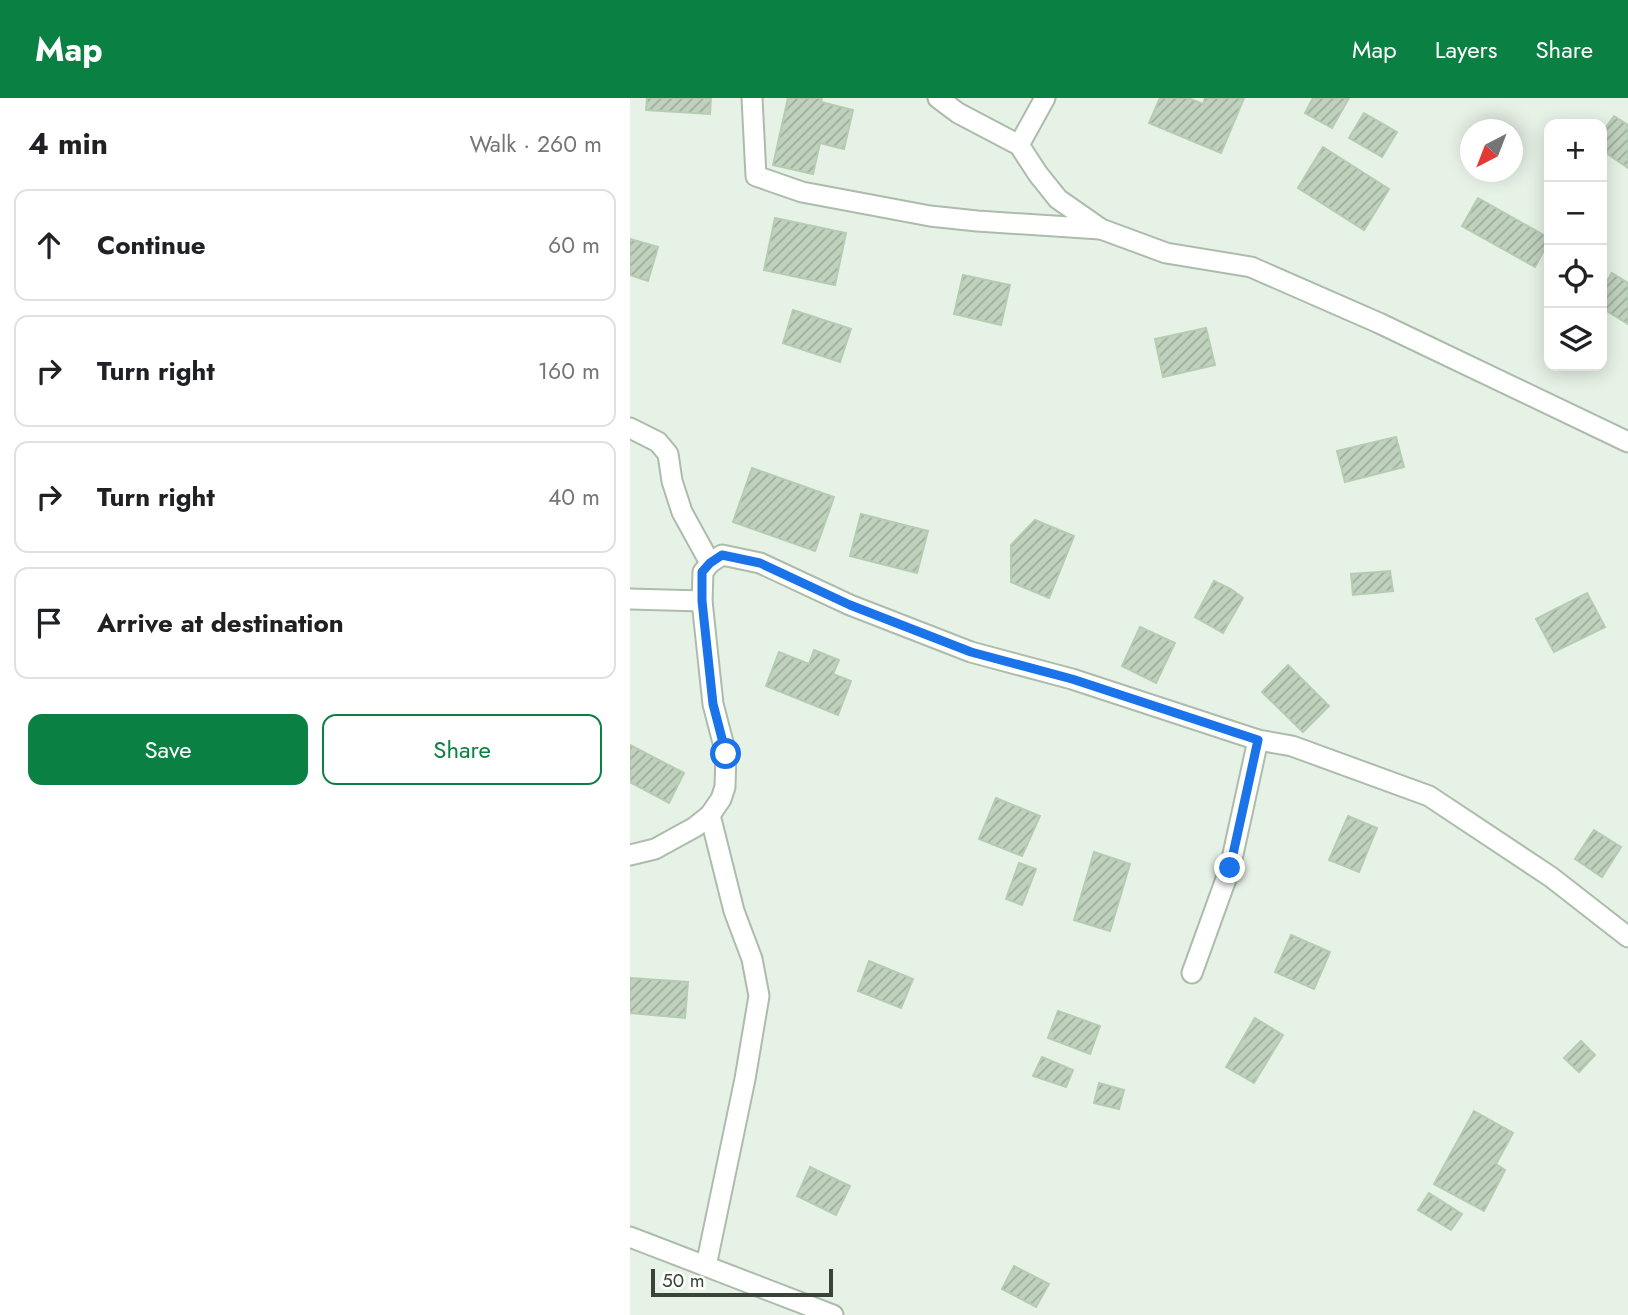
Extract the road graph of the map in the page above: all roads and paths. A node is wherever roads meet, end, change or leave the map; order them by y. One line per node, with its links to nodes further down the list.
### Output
1 (752, 98): 5 (street)
2 (938, 98): 4 (street)
3 (1045, 98): 4 (street)
4 (1019, 145): 5 (street)
5 (1101, 229): 7 (street)
6 (630, 428): 8 (street)
7 (1628, 442)
8 (710, 563): 10 (street); 11 (street)
9 (630, 599): 10 (street)
10 (702, 601): 12 (street)
11 (1258, 740): 14 (street); 15 (street)
12 (710, 815): 13 (street); 17 (street)
13 (630, 855)
14 (1628, 937)
15 (1192, 973)
16 (630, 1237): 17 (street)
17 (706, 1266): 18 (street)
18 (833, 1315)

